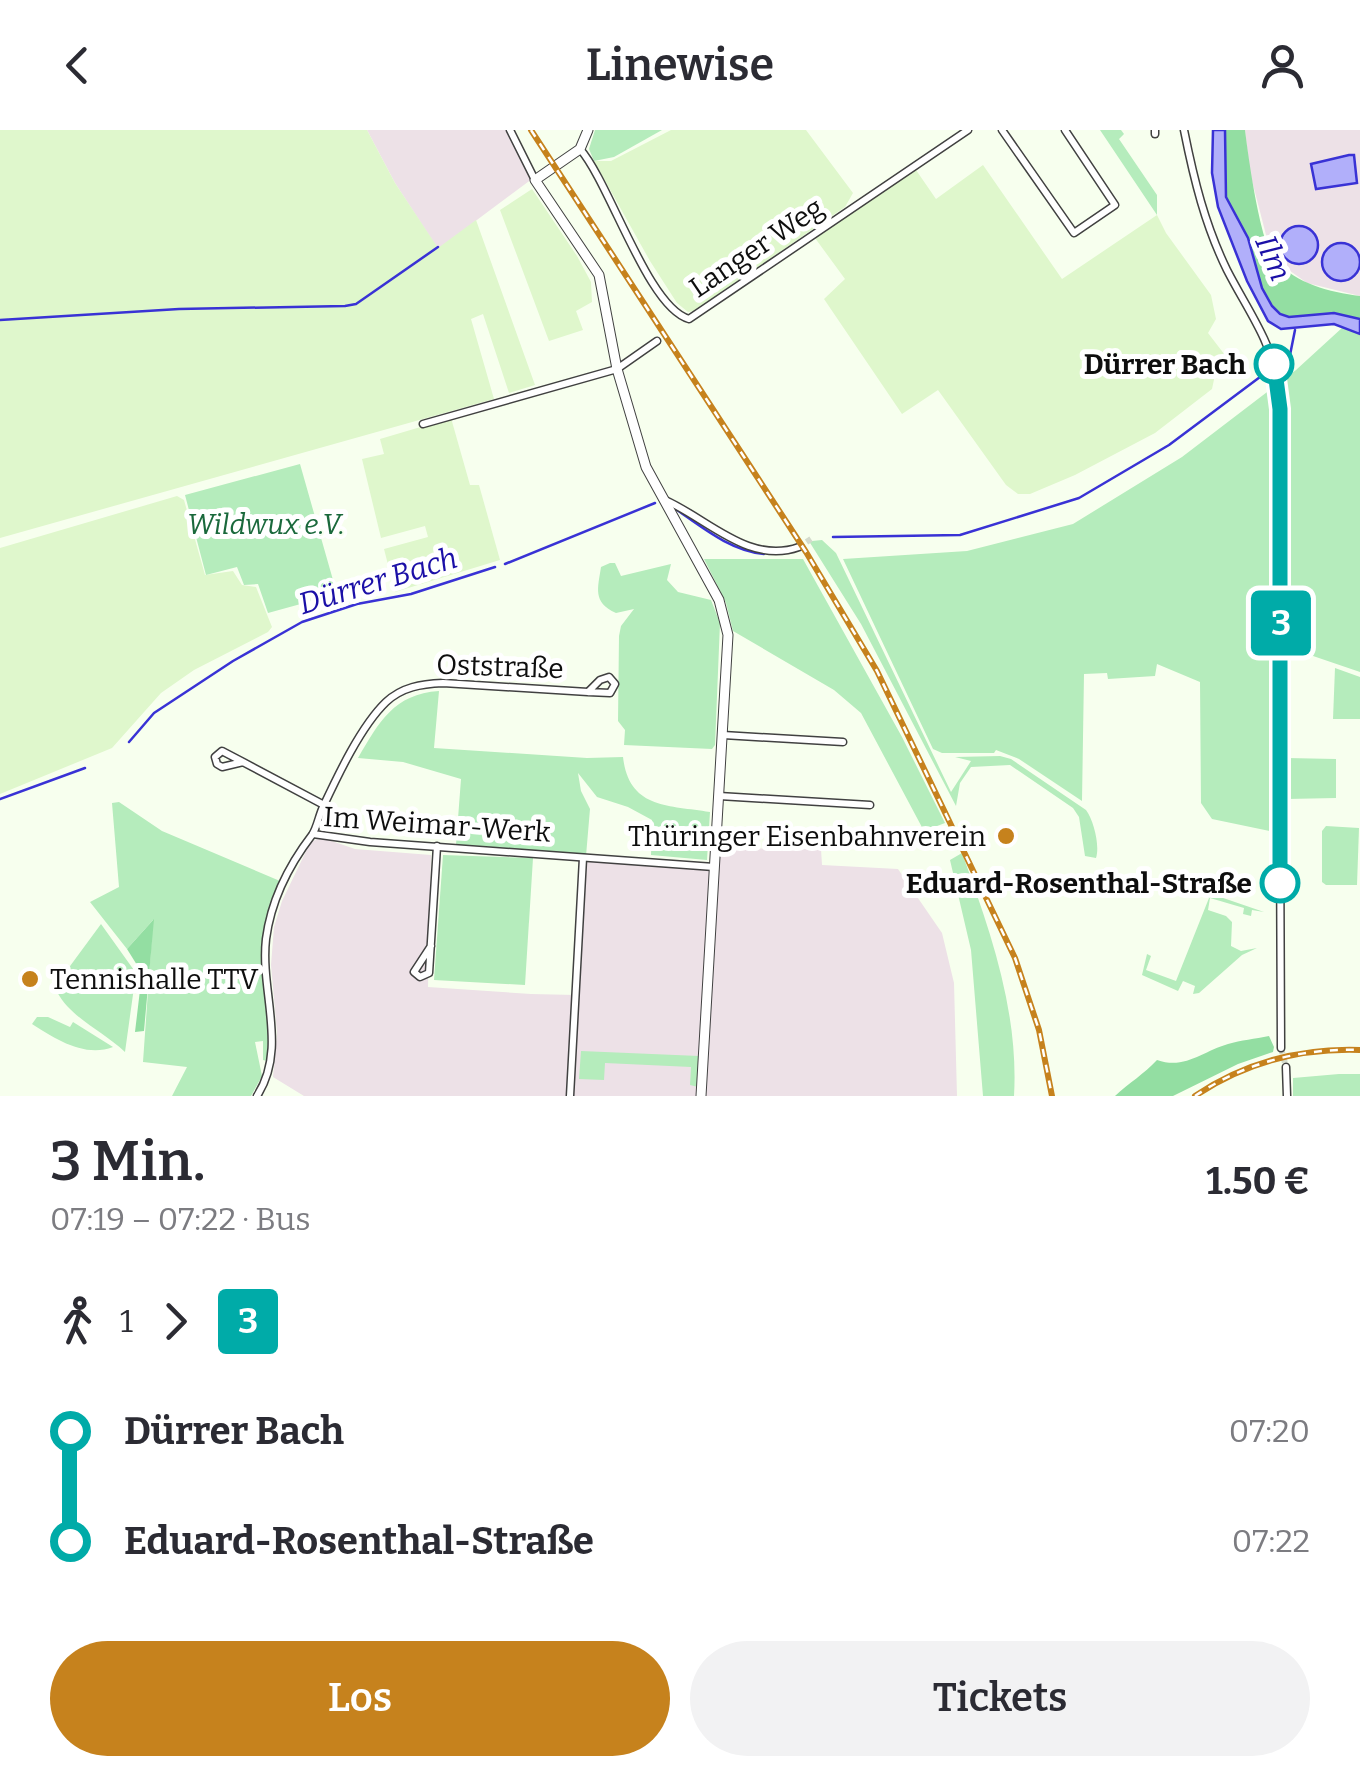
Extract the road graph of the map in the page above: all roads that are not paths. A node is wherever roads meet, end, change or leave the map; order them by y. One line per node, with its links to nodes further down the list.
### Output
1 (510, 130): 8 (street)
2 (588, 130): 7 (street)
3 (968, 130): 7 (street, Langer Weg)
4 (1002, 130): 5 (street)
5 (1065, 130)
6 (1184, 130): 26 (street)
7 (580, 149): 8 (street)
8 (536, 180): 10 (street)
9 (657, 342): 10 (street)
10 (617, 369): 11 (street); 12 (street)
11 (424, 424)
12 (664, 500): 13 (street); 15 (street)
13 (800, 547)
14 (588, 692): 19 (street, Oststraße)
15 (723, 735): 16 (street); 18 (street)
16 (844, 742)
17 (243, 762): 19 (street)
18 (719, 796): 20 (street); 24 (street)
19 (324, 805): 21 (street, Oststraße)
20 (870, 805)
21 (314, 834): 22 (street, Im Weimar-Werk); 28 (street, Im Weimar-Werk)
22 (437, 846): 23 (street, Im Weimar-Werk); 25 (street)
23 (583, 858): 24 (street, Im Weimar-Werk); 29 (street)
24 (714, 867): 30 (street)
25 (431, 946)
26 (1282, 1048)
27 (1286, 1067): 31 (street)
28 (256, 1096)
29 (570, 1096)
30 (701, 1096)
31 (1287, 1096)

